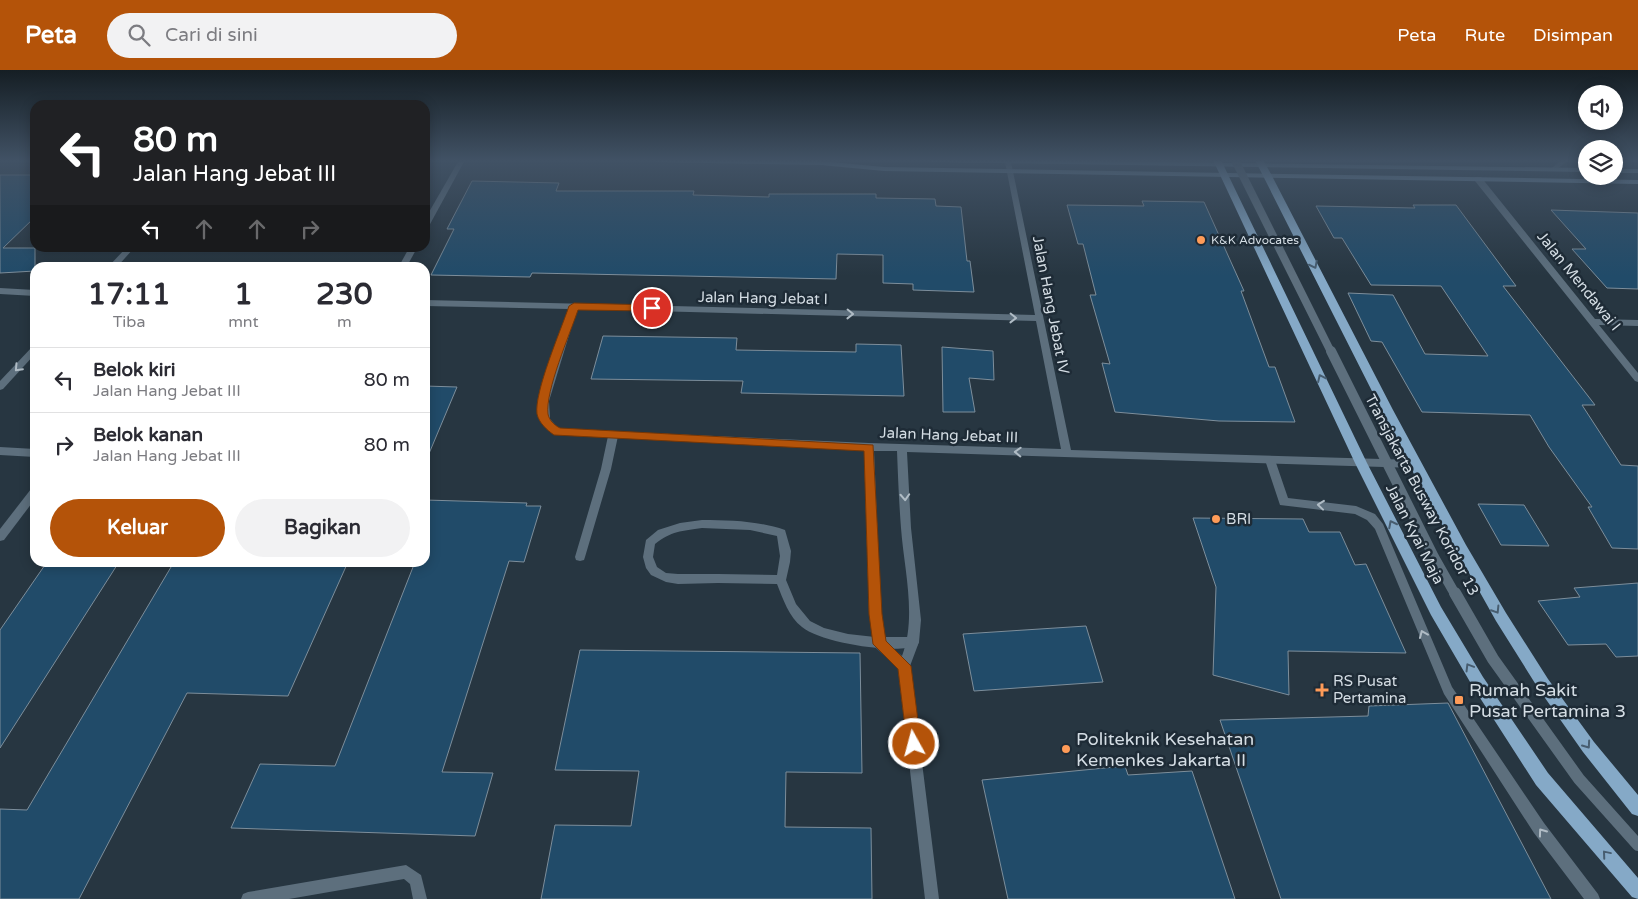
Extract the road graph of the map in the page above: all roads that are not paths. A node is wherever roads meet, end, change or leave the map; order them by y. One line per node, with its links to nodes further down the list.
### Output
1 (440, 199): 7 (street)
2 (1015, 199): 14 (street, Jalan Hang Jebat IV)
3 (1235, 199): 27 (main road, Jalan Kyai Maja, one-way to 3)
4 (1254, 199): 37 (street, Transjakarta Busway Koridor 13, bridge)
5 (1279, 199): 28 (main road, one-way to 28)
6 (1494, 199): 15 (street, Jalan Mendawai I)
7 (430, 217)
8 (126, 252): 9 (street)
9 (117, 262)
10 (0, 291): 11 (street)
11 (30, 292)
12 (430, 303): 13 (street, Jalan Hang Jebat I)
13 (574, 306): 14 (street, Jalan Hang Jebat I, one-way to 14); 20 (street, Jalan Hang Jebat III)
14 (1039, 318): 25 (street, Jalan Hang Jebat IV)
15 (1594, 322): 16 (street); 18 (street, Jalan Mendawai I)
16 (1638, 324)
17 (30, 354): 19 (street, one-way to 19)
18 (1638, 378)
19 (0, 387)
20 (613, 436): 21 (street, Jalan Hang Jebat III); 31 (street)
21 (869, 448): 22 (street, Jalan Hang Jebat III); 34 (street)
22 (902, 449): 25 (street, Jalan Hang Jebat III, one-way to 22); 33 (street, one-way to 33)
23 (0, 451): 24 (street)
24 (30, 453)
25 (1067, 454): 26 (street, Jalan Hang Jebat III)
26 (1270, 460): 27 (street, Jalan Hang Jebat III); 42 (street, one-way to 26)
27 (1361, 463): 28 (street, Jalan Hang Jebat III); 38 (main road, Jalan Kyai Maja, one-way to 27)
28 (1416, 464): 36 (main road, one-way to 36)
29 (30, 498): 30 (street)
30 (0, 537)
31 (580, 557)
32 (781, 580): 32 (street); 34 (street)
33 (914, 642): 34 (street); 35 (street)
34 (880, 644): 35 (street)
35 (904, 666): 41 (street)
36 (1638, 808)
37 (1638, 845)
38 (1638, 891)
39 (248, 899): 40 (street)
40 (420, 899)
41 (932, 899)
42 (1593, 899)

